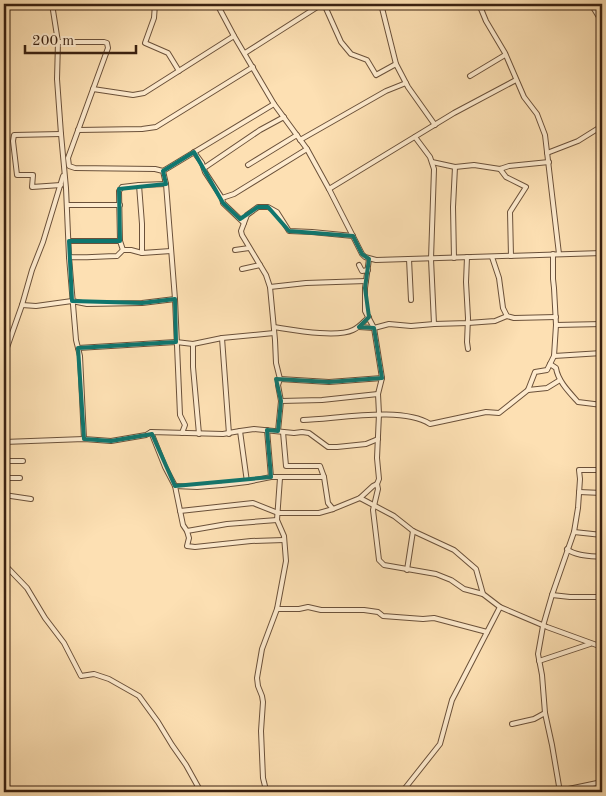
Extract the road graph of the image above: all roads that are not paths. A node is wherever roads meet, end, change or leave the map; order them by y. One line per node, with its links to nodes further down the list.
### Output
1 (126, 4): 8 (street)
2 (155, 4): 16 (street)
3 (217, 4): 10 (street)
4 (323, 4): 12 (street); 14 (street)
5 (380, 4): 14 (street)
6 (478, 4): 13 (street)
7 (591, 4): 9 (street)
8 (52, 5): 11 (street)
9 (602, 22)
10 (234, 36): 12 (street); 16 (street)
11 (58, 42): 20 (street); 26 (street)
12 (245, 53): 15 (street)
13 (505, 55): 17 (street); 18 (street)
14 (396, 64): 19 (street)
15 (252, 67): 21 (street); 25 (street)
16 (179, 71): 20 (street)
17 (470, 76)
18 (516, 80): 23 (street); 32 (street)
19 (406, 83): 23 (street); 29 (street)
20 (93, 89): 25 (street)
21 (274, 104): 22 (street); 31 (street)
22 (284, 117): 27 (street); 37 (street)
23 (435, 125): 28 (street)
24 (602, 126): 32 (street)
25 (78, 130): 39 (street)
26 (61, 134): 40 (street); 42 (street)
27 (297, 135): 29 (street); 35 (street)
28 (415, 137): 33 (street); 44 (street)
29 (300, 140): 30 (street)
30 (307, 150): 44 (street); 45 (street)
31 (194, 152): 37 (street); 39 (street)
32 (547, 153): 34 (street)
33 (432, 162): 36 (street); 64 (street)
34 (549, 162): 38 (street); 59 (street)
35 (248, 165)
36 (455, 167): 38 (street); 65 (street)
37 (204, 168): 45 (street)
38 (500, 169): 61 (street)
39 (163, 171): 41 (street)
40 (64, 172): 42 (street); 46 (street)
41 (166, 184): 43 (street); 55 (street)
42 (61, 185): 77 (street)
43 (139, 185): 47 (street); 57 (street)
44 (329, 189): 49 (street)
45 (222, 198): 48 (street)
46 (67, 205): 47 (street); 50 (street)
47 (120, 205): 51 (street)
48 (244, 223): 49 (street); 52 (street)
49 (353, 236): 66 (street)
50 (69, 241): 51 (street); 62 (street)
51 (120, 241): 53 (street)
52 (249, 248): 54 (street); 68 (street)
53 (123, 250): 57 (street); 62 (street)
54 (235, 250)
55 (171, 251): 57 (street); 74 (street)
56 (602, 252): 59 (street)
57 (142, 253)
58 (553, 254): 59 (street); 61 (street); 80 (street)
59 (559, 254)
60 (492, 256): 61 (street); 63 (street); 78 (street)
61 (511, 256)
62 (69, 257): 76 (street)
63 (467, 257): 65 (street); 81 (street)
64 (431, 258): 65 (street); 67 (street); 82 (street)
65 (454, 258)
66 (370, 259): 67 (street); 71 (street)
67 (409, 259): 75 (street)
68 (260, 265): 70 (street); 73 (street)
69 (359, 265): 71 (street)
70 (242, 269)
71 (368, 270): 72 (street)
72 (366, 281): 73 (street); 79 (street)
73 (270, 287): 85 (street)
74 (175, 299): 76 (street); 90 (street)
75 (411, 300)
76 (72, 302): 77 (street); 92 (street)
77 (22, 305): 94 (street)
78 (507, 316): 80 (street); 81 (street)
79 (369, 317): 86 (street); 87 (street)
80 (556, 317): 84 (street)
81 (468, 323): 82 (street); 93 (street)
82 (434, 324): 87 (street)
83 (602, 324): 84 (street)
84 (556, 325): 96 (street)
85 (274, 327): 86 (street); 88 (street)
86 (359, 327): 87 (street)
87 (374, 328): 98 (street)
88 (274, 333): 89 (street); 99 (street)
89 (222, 338): 91 (street); 114 (street)
90 (176, 342): 91 (street); 92 (street); 111 (street)
91 (193, 344): 113 (street)
92 (78, 348): 115 (street)
93 (468, 349)
94 (4, 353)
95 (602, 353): 96 (street)
96 (554, 356): 97 (street)
97 (550, 364): 100 (street); 101 (street)
98 (382, 378): 99 (street); 102 (street)
99 (280, 379): 103 (street)
100 (560, 380): 101 (street); 104 (street)
101 (528, 390): 105 (street)
102 (378, 394): 103 (street); 105 (street)
103 (281, 401): 109 (street)
104 (602, 405)
105 (379, 414): 106 (street); 116 (street)
106 (304, 420)
107 (240, 430): 108 (street); 114 (street); 126 (street)
108 (267, 430): 109 (street); 121 (street)
109 (278, 431): 112 (street)
110 (151, 432): 111 (street); 115 (street); 128 (street)
111 (182, 432): 113 (street)
112 (283, 432): 116 (street); 122 (street)
113 (199, 434): 114 (street)
114 (228, 434)
115 (84, 439): 117 (street)
116 (378, 439): 127 (street)
117 (4, 442)
118 (4, 461): 119 (street)
119 (24, 461)
120 (602, 470): 129 (street)
121 (272, 477): 125 (street); 126 (street)
122 (324, 477): 125 (street); 135 (street)
123 (4, 478): 124 (street)
124 (20, 478)
125 (280, 478): 137 (street)
126 (247, 482): 128 (street)
127 (377, 484): 132 (street); 134 (street)
128 (174, 486): 136 (street)
129 (579, 492): 130 (street); 141 (street)
130 (602, 493)
131 (4, 496): 133 (street)
132 (360, 498): 134 (street); 135 (street)
133 (31, 499)
134 (374, 506): 140 (street); 147 (street)
135 (333, 509): 137 (street)
136 (180, 511): 137 (street); 139 (street)
137 (278, 513): 138 (street)
138 (277, 520): 139 (street); 143 (street)
139 (187, 531): 143 (street)
140 (413, 532): 147 (street); 148 (street)
141 (574, 532): 142 (street); 144 (street)
142 (602, 535)
143 (284, 540): 152 (street)
144 (567, 549): 145 (street); 149 (street)
145 (602, 557)
146 (4, 564): 162 (street)
147 (406, 570): 148 (street)
148 (483, 594): 151 (street)
149 (552, 594): 150 (street); 153 (street)
150 (602, 597)
151 (500, 607): 153 (street); 154 (street)
152 (277, 609): 154 (street); 163 (street)
153 (543, 626): 155 (street); 157 (street)
154 (487, 632): 164 (street)
155 (590, 644): 156 (street); 157 (street)
156 (602, 647)
157 (540, 662): 158 (street)
158 (545, 713): 159 (street); 161 (street)
159 (512, 724)
160 (602, 782): 161 (street)
161 (559, 791)
162 (201, 792)
163 (267, 792)
164 (402, 792)

